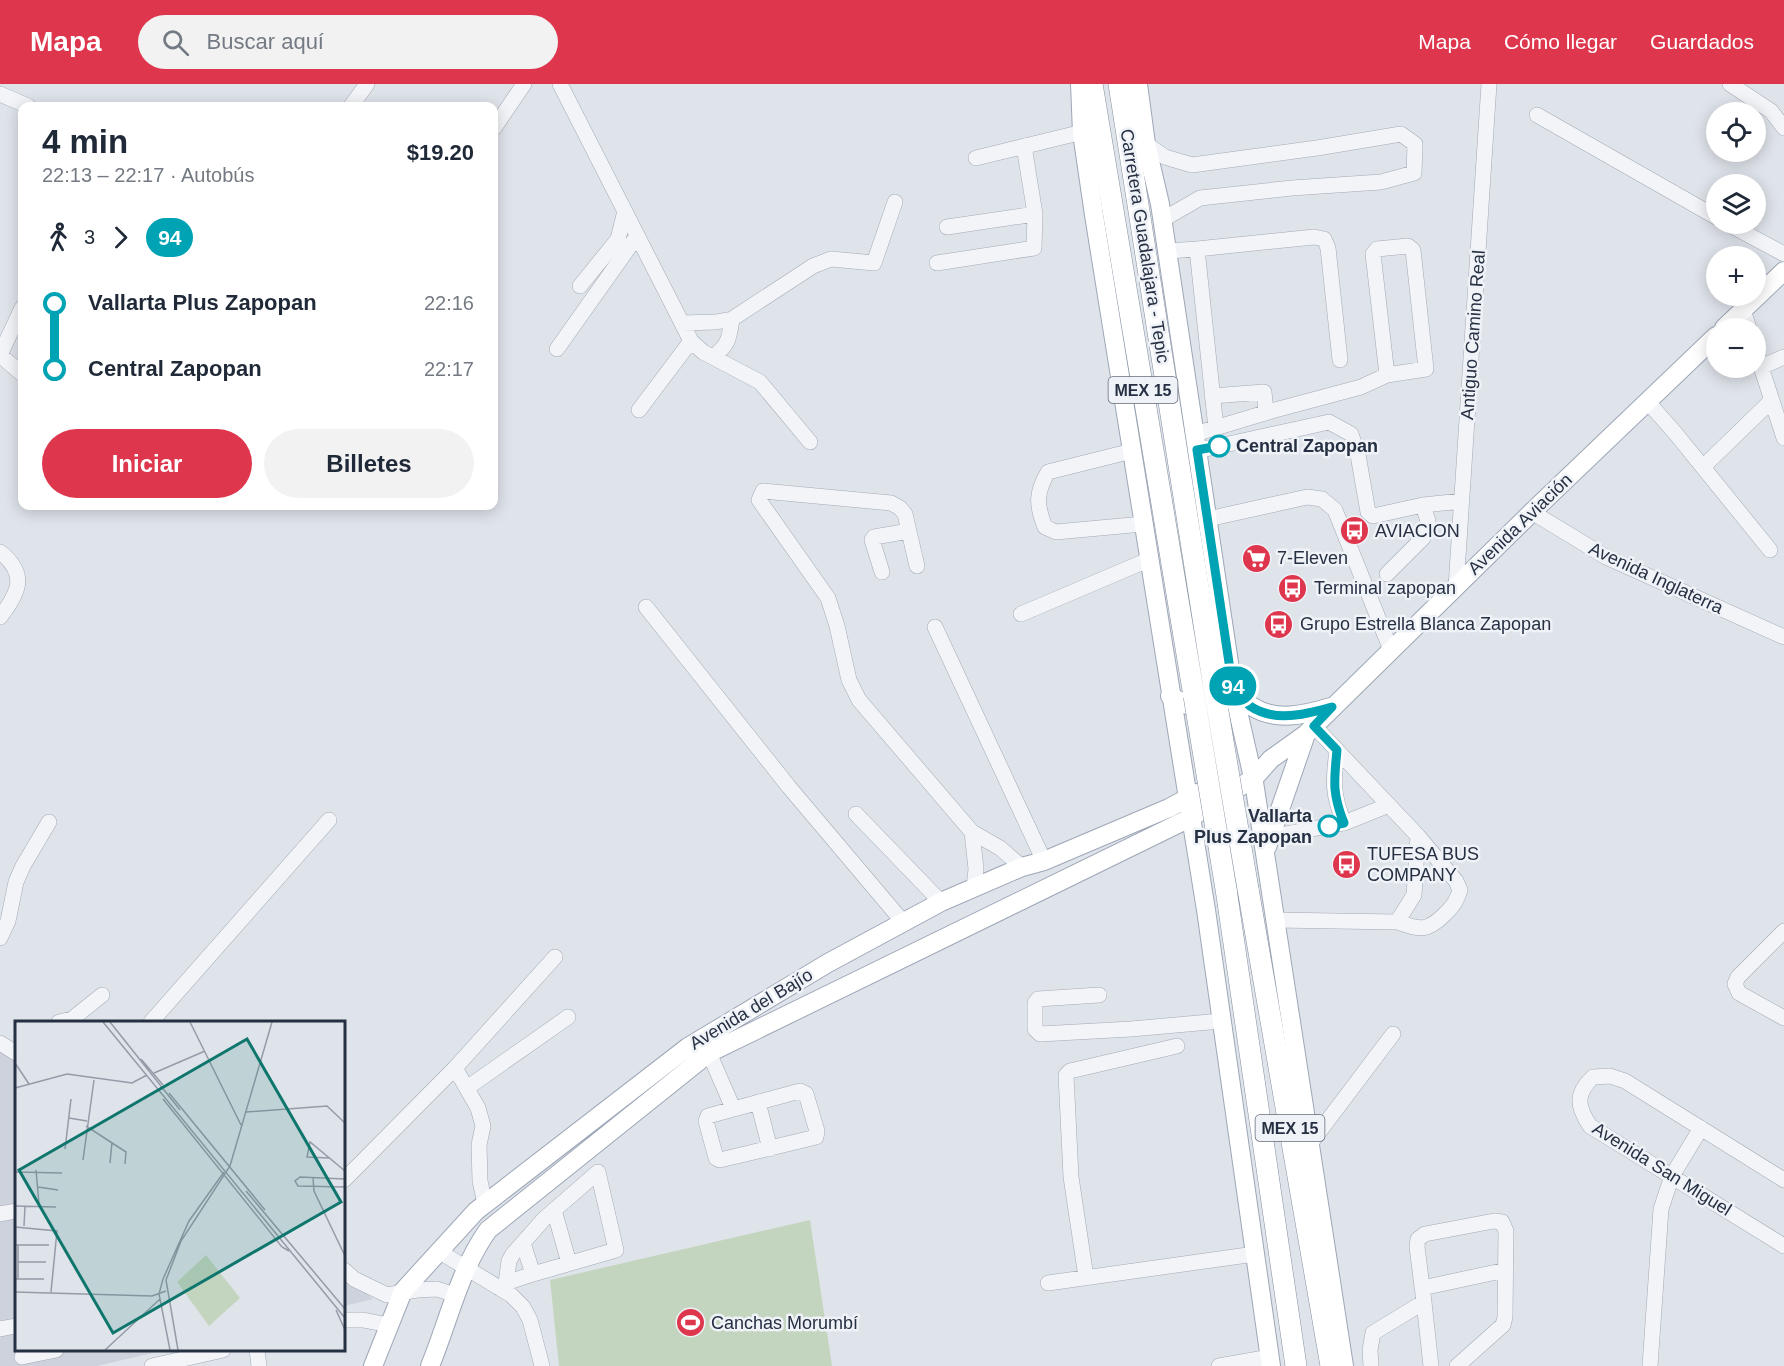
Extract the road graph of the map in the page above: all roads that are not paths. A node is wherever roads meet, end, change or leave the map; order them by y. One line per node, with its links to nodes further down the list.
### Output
1 (367, 84): 12 (street)
2 (524, 84): 14 (street)
3 (560, 84): 21 (street)
4 (1080, 84): 16 (main road)
5 (1092, 84): 16 (highway, Carretera Guadalajara - Tepic / MEX 15)
6 (1119, 84): 81 (highway, Carretera Guadalajara - Tepic / MEX 15)
7 (1138, 84): 17 (main road)
8 (1489, 84): 62 (street, Antiguo Camino Real)
9 (1730, 84): 15 (street)
10 (0, 93): 11 (street)
11 (19, 102)
12 (354, 102)
13 (1537, 115): 22 (street)
14 (498, 122)
15 (1784, 128)
16 (1091, 130): 18 (street); 60 (main road); 81 (highway, Carretera Guadalajara - Tepic / MEX 15)
17 (1146, 144): 24 (main road); 24 (street)
18 (1024, 146): 19 (street); 23 (street)
19 (976, 158)
20 (895, 202): 38 (street)
21 (625, 211): 27 (street); 33 (street)
22 (1706, 211)
23 (1035, 214): 25 (street); 31 (street)
24 (1162, 220): 29 (main road)
25 (947, 227)
26 (1747, 234): 30 (street)
27 (637, 236): 39 (street); 42 (street)
28 (1197, 249): 29 (street); 46 (street); 51 (street)
29 (1167, 251): 59 (main road)
30 (1784, 254)
31 (937, 263)
32 (1784, 271): 34 (main road)
33 (580, 286)
34 (1743, 310): 36 (main road); 37 (street)
35 (18, 317): 43 (street)
36 (1735, 318)
37 (1746, 318)
38 (732, 319): 39 (street); 44 (street)
39 (682, 323): 40 (street)
40 (692, 341): 44 (street); 54 (street)
41 (1706, 345): 53 (main road, Avenida Aviación)
42 (556, 349)
43 (0, 355): 48 (street)
44 (713, 357): 58 (street)
45 (1784, 357): 47 (street)
46 (1340, 360)
47 (1766, 365)
48 (18, 371)
49 (1387, 375): 49 (street); 55 (street)
50 (1765, 378): 52 (street)
51 (1212, 396): 55 (street); 56 (street)
52 (1772, 400): 57 (street); 61 (street)
53 (1647, 401): 61 (street); 64 (main road, Avenida Aviación)
54 (639, 410)
55 (1266, 412): 56 (street)
56 (1216, 428): 59 (street)
57 (1784, 438)
58 (810, 442)
59 (1196, 442): 63 (street); 65 (main road)
60 (1131, 452): 66 (main road); 66 (street)
61 (1704, 467): 68 (street)
62 (1462, 501): 63 (street); 74 (street, Antiguo Camino Real)
63 (1423, 505): 73 (street)
64 (1532, 512): 74 (main road, Avenida Aviación); 79 (street, Avenida Inglaterra)
65 (1208, 519): 80 (street); 81 (main road)
66 (1143, 524): 70 (main road)
67 (909, 531): 71 (street); 72 (street); 96 (street)
68 (1770, 550)
69 (0, 552): 77 (street)
70 (1148, 560): 76 (street); 82 (main road)
71 (917, 566)
72 (882, 572)
73 (1387, 574)
74 (1456, 587): 80 (main road, Avenida Aviación)
75 (646, 607): 105 (street)
76 (1021, 614)
77 (0, 617)
78 (935, 627): 99 (street)
79 (1784, 637)
80 (1391, 650): 83 (main road, Avenida Aviación)
81 (1214, 693): 82 (main road); 83 (main road); 87 (main road); 167 (highway, Carretera Guadalajara - Tepic / MEX 15, bridge); 168 (highway, Carretera Guadalajara - Tepic / MEX 15, bridge)
82 (1170, 696): 89 (main road)
83 (1332, 707): 84 (main road, Avenida Aviación)
84 (1310, 730): 85 (street); 86 (main road, Avenida Aviación); 98 (main road)
85 (1337, 750): 90 (street); 95 (street)
86 (1271, 759): 87 (main road); 88 (main road, Avenida Aviación)
87 (1250, 760): 88 (main road); 89 (main road)
88 (1254, 778): 92 (main road, Avenida Aviación); 98 (main road)
89 (1188, 798): 92 (main road); 99 (main road, Avenida del Bajío)
90 (1389, 805): 95 (street); 97 (street)
91 (856, 814): 102 (street)
92 (1190, 818): 103 (main road); 121 (main road, Avenida del Bajío)
93 (329, 820): 115 (street)
94 (49, 822): 108 (street)
95 (1344, 823): 98 (street)
96 (972, 832): 100 (street); 101 (street)
97 (1418, 836): 106 (street); 106 (street)
98 (1268, 846): 104 (main road)
99 (1044, 861): 100 (main road, Avenida del Bajío)
100 (1022, 867): 101 (main road, Avenida del Bajío)
101 (974, 888): 102 (main road, Avenida del Bajío)
102 (941, 902): 105 (main road, Avenida del Bajío)
103 (1206, 910): 104 (main road); 116 (main road)
104 (1275, 911): 106 (street); 127 (main road)
105 (903, 922): 132 (main road, Avenida del Bajío)
106 (1397, 922)
107 (1784, 932): 113 (street)
108 (0, 938)
109 (555, 957): 122 (street)
110 (102, 994): 114 (street)
111 (1099, 995): 116 (street)
112 (568, 1017): 123 (street)
113 (1784, 1018)
114 (66, 1021)
115 (153, 1021)
116 (1221, 1021): 139 (main road)
117 (1393, 1034): 127 (street)
118 (0, 1043): 120 (street)
119 (1177, 1046): 145 (street)
120 (15, 1052)
121 (709, 1053): 125 (street); 141 (main road, Avenida del Bajío)
122 (454, 1068): 123 (street); 130 (street)
123 (467, 1088): 132 (street)
124 (758, 1102): 125 (street); 128 (street); 128 (street)
125 (733, 1108): 128 (street)
126 (1701, 1128): 129 (street); 129 (street, Avenida San Miguel); 131 (street, Avenida San Miguel)
127 (1311, 1144): 169 (main road)
128 (770, 1149)
129 (1672, 1176): 137 (street, Avenida San Miguel); 173 (street)
130 (345, 1179)
131 (1784, 1180)
132 (485, 1204): 138 (main road, Avenida del Bajío)
133 (554, 1210): 136 (street); 140 (street); 140 (street)
134 (15, 1211): 135 (street)
135 (0, 1214)
136 (523, 1243): 144 (street); 147 (street)
137 (1784, 1246)
138 (441, 1252): 141 (street); 148 (main road, Avenida del Bajío)
139 (1255, 1254): 145 (street); 160 (main road)
140 (569, 1263): 144 (street)
141 (466, 1269): 147 (street); 149 (main road, Avenida del Bajío)
142 (1506, 1270): 150 (street); 150 (street); 172 (street)
143 (345, 1271): 148 (street)
144 (533, 1274): 147 (street)
145 (1086, 1277): 146 (street)
146 (1048, 1283)
147 (502, 1285): 165 (street)
148 (403, 1291): 149 (street); 152 (main road, Avenida del Bajío)
149 (455, 1295): 164 (main road, Avenida del Bajío)
150 (1423, 1295): 170 (street); 171 (street)
151 (345, 1320): 152 (street)
152 (389, 1325): 163 (main road, Avenida del Bajío)
153 (15, 1326): 154 (street)
154 (0, 1329)
155 (51, 1351): 159 (street)
156 (210, 1351): 158 (street)
157 (257, 1351): 162 (street)
158 (190, 1353): 161 (street)
159 (22, 1357)
160 (1270, 1362): 166 (street)
161 (152, 1366)
162 (260, 1366)
163 (373, 1366)
164 (430, 1366)
165 (542, 1366)
166 (1219, 1366)
167 (1296, 1366)
168 (1331, 1366)
169 (1344, 1366)
170 (1371, 1366)
171 (1431, 1366)
172 (1457, 1366)
173 (1650, 1366)

